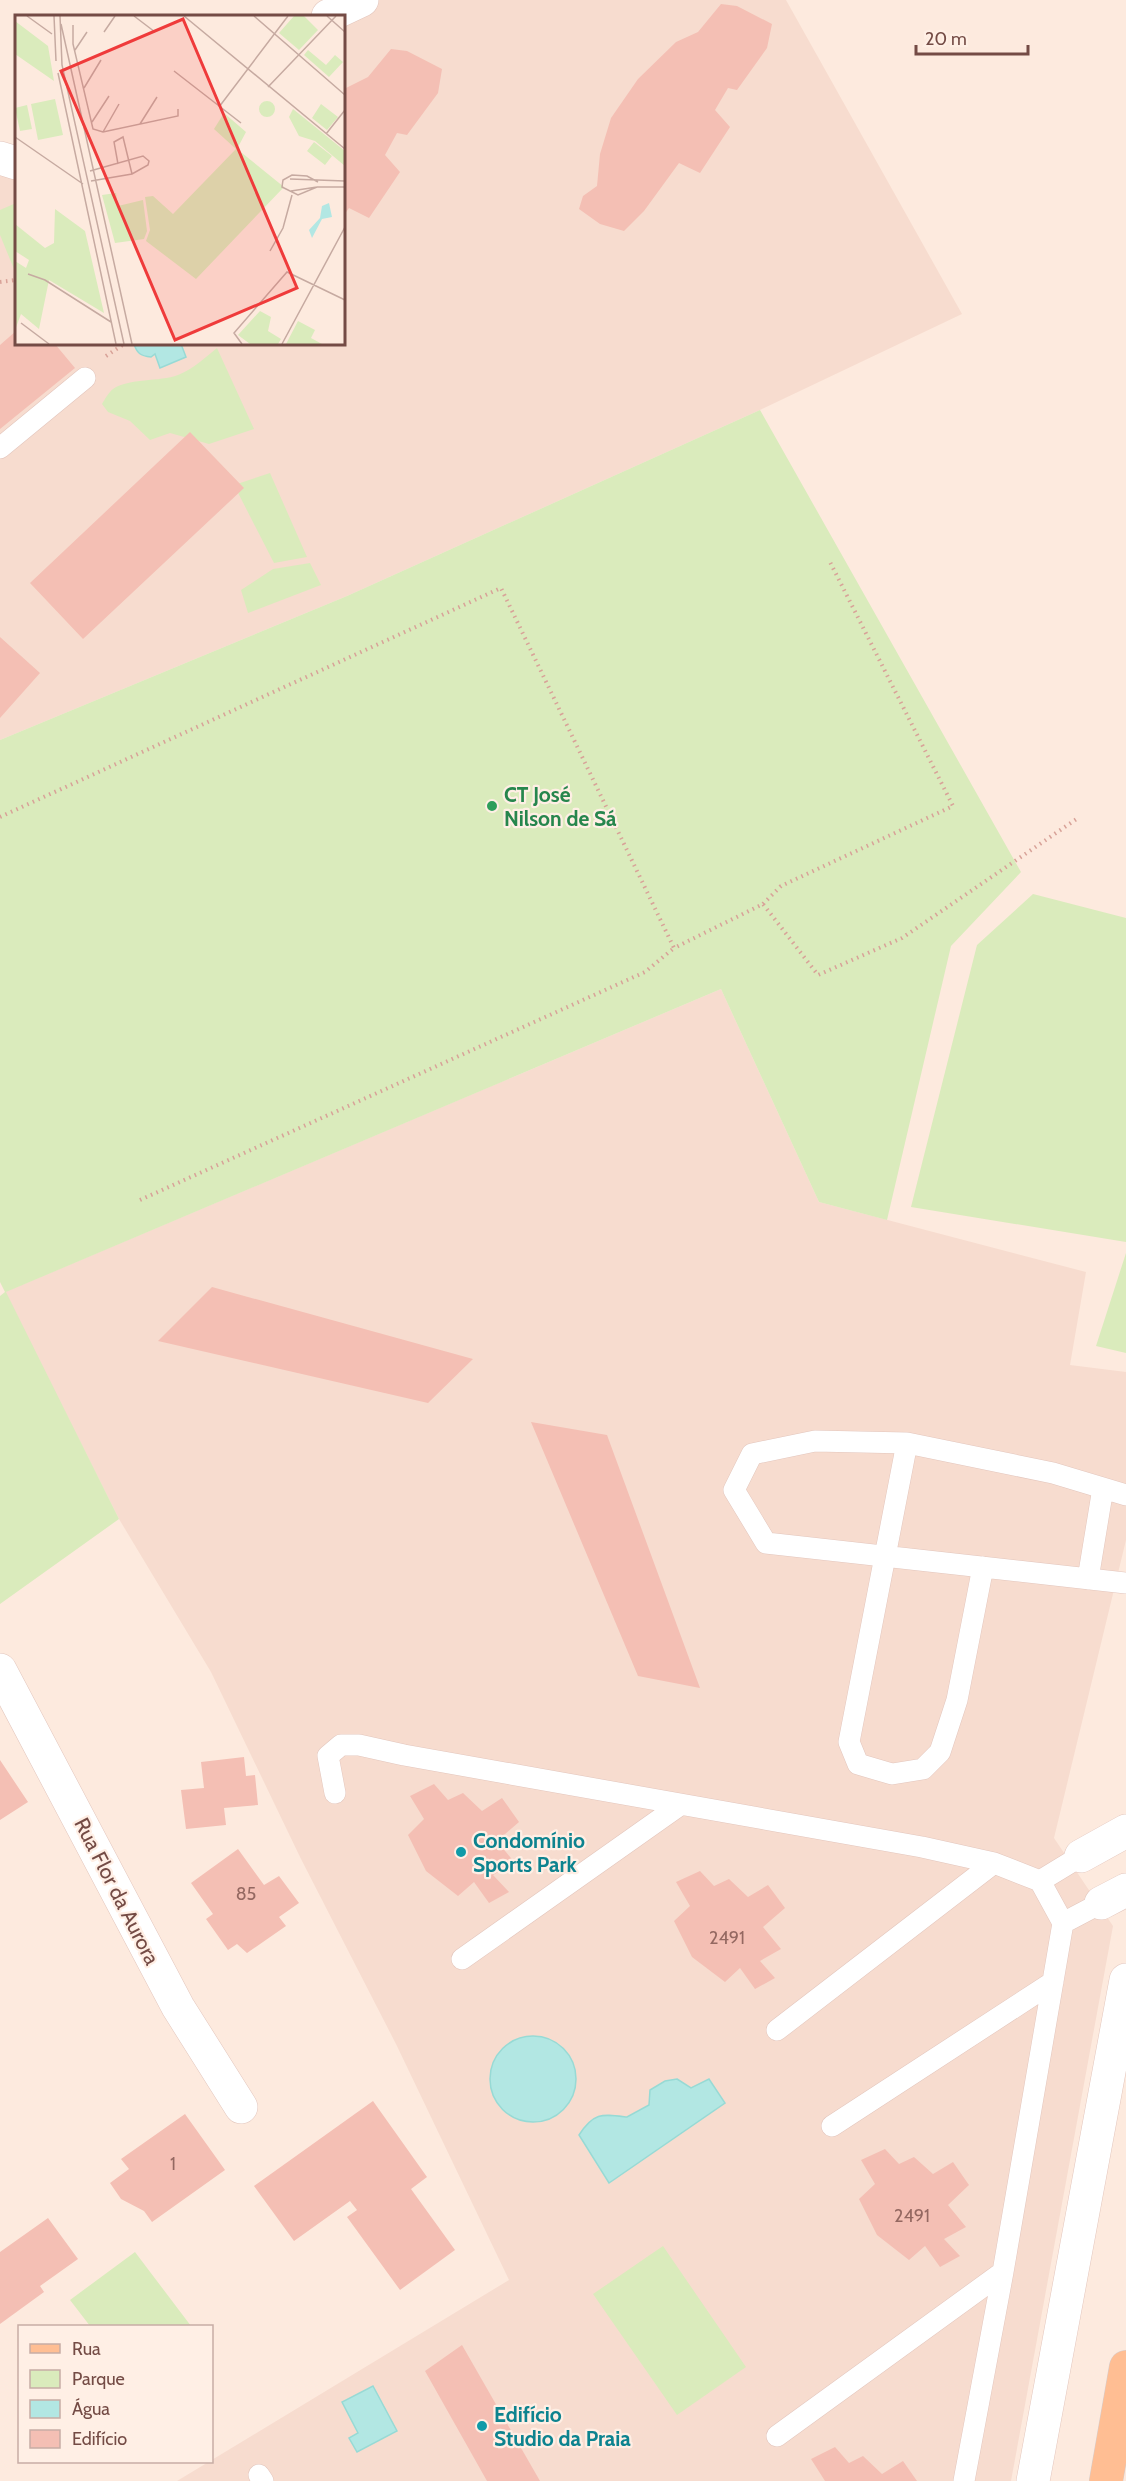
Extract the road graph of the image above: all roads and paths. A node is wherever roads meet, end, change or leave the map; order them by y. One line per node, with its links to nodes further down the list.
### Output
1 (362, 0): 2 (street)
2 (330, 15)
3 (0, 158): 4 (street)
4 (15, 163)
5 (15, 280): 6 (path)
6 (0, 282)
7 (85, 378): 8 (lane)
8 (0, 448)
9 (830, 562): 12 (path)
10 (0, 817): 13 (path)
11 (1078, 818): 12 (path)
12 (763, 904): 13 (path)
13 (674, 948): 14 (path)
14 (140, 1200)
15 (907, 1443): 16 (lane); 18 (lane); 18 (lane)
16 (1103, 1488): 17 (lane); 20 (lane)
17 (1126, 1495)
18 (886, 1556): 19 (lane); 19 (lane)
19 (983, 1567): 20 (lane)
20 (1088, 1579): 21 (lane)
21 (1126, 1583)
22 (1, 1675): 35 (street, Rua Flor da Aurora)
23 (335, 1793): 24 (lane)
24 (680, 1805): 27 (lane); 31 (lane)
25 (1126, 1831): 26 (street)
26 (1081, 1856): 28 (lane)
27 (994, 1863): 28 (lane); 34 (lane)
28 (1040, 1881): 30 (lane)
29 (1113, 1897): 30 (lane)
30 (1063, 1923): 33 (lane)
31 (462, 1959)
32 (1126, 1980): 41 (street)
33 (1053, 1982): 36 (lane); 37 (lane)
34 (777, 2030)
35 (241, 2107)
36 (832, 2126)
37 (1003, 2272): 39 (lane); 40 (lane)
38 (1126, 2367): 42 (main road)
39 (777, 2436)
40 (964, 2481)
41 (1033, 2481)
42 (1106, 2481)

